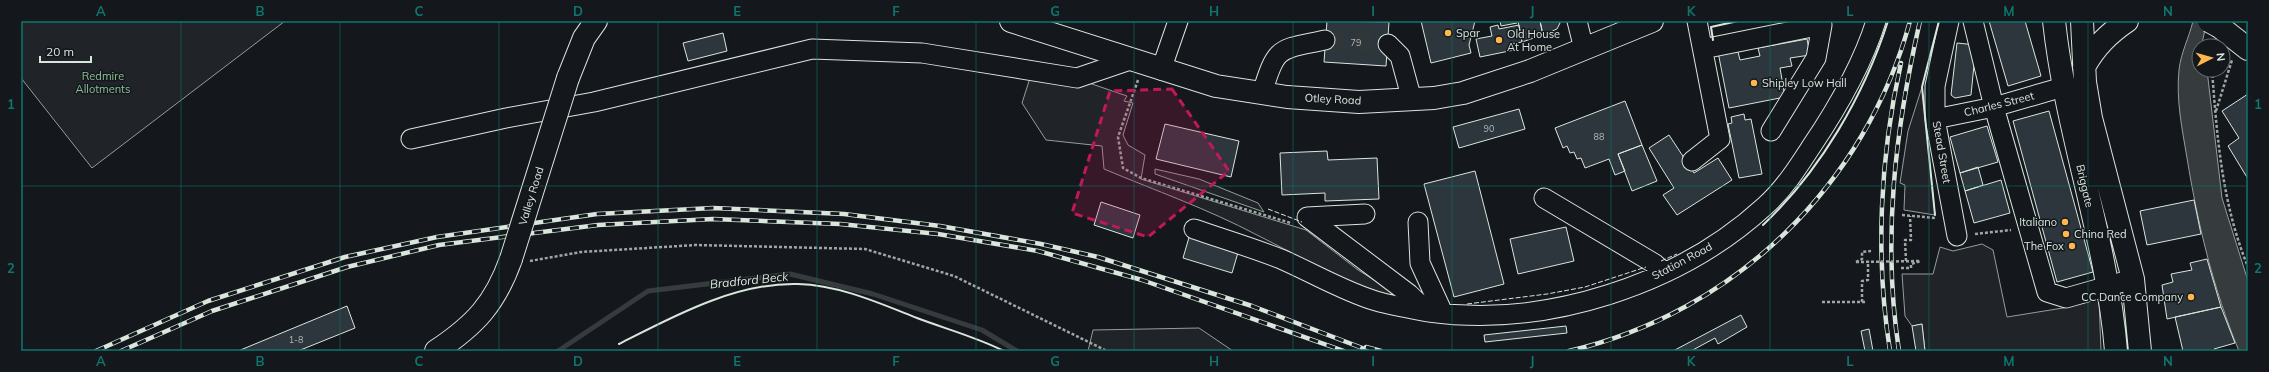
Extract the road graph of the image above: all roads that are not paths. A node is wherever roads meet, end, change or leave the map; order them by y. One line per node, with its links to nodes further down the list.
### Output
1 (596, 21): 36 (main road, Valley Road, bridge)
2 (1010, 21): 17 (main road, Otley Road)
3 (1178, 21): 17 (street)
4 (1577, 21): 15 (street)
5 (1652, 21): 15 (main road, Otley Road)
6 (1697, 21): 16 (street)
7 (1876, 21): 32 (street, Station Road)
8 (1949, 21): 23 (street, Stead Street)
9 (1973, 21): 22 (street)
10 (2054, 21): 19 (main road, Briggate)
11 (2082, 21): 18 (main road, Briggate)
12 (2127, 21): 18 (main road)
13 (1325, 40): 20 (street)
14 (1388, 44): 21 (street)
15 (1584, 49): 21 (main road, Otley Road)
16 (1703, 49): 24 (street); 26 (street)
17 (1145, 65): 20 (main road, Otley Road); 25 (street)
18 (2084, 67): 33 (main road, Briggate)
19 (2063, 87): 22 (street, Charles Street); 34 (main road, Briggate)
20 (1262, 93): 21 (main road, Otley Road)
21 (1412, 100)
22 (1994, 107): 23 (street, Charles Street); 34 (street)
23 (1935, 119): 30 (street, Stead Street)
24 (1771, 131)
25 (411, 139)
26 (1692, 161)
27 (1544, 198): 32 (street)
28 (1365, 214): 35 (street)
29 (1418, 222): 35 (street)
30 (1956, 228)
31 (1194, 229): 35 (street, Station Road)
32 (1664, 272): 35 (street, Station Road)
33 (2133, 279): 34 (street); 38 (main road, Briggate)
34 (2109, 286): 37 (main road, Briggate)
35 (1435, 312)
36 (436, 351)
37 (2116, 351)
38 (2140, 351)

